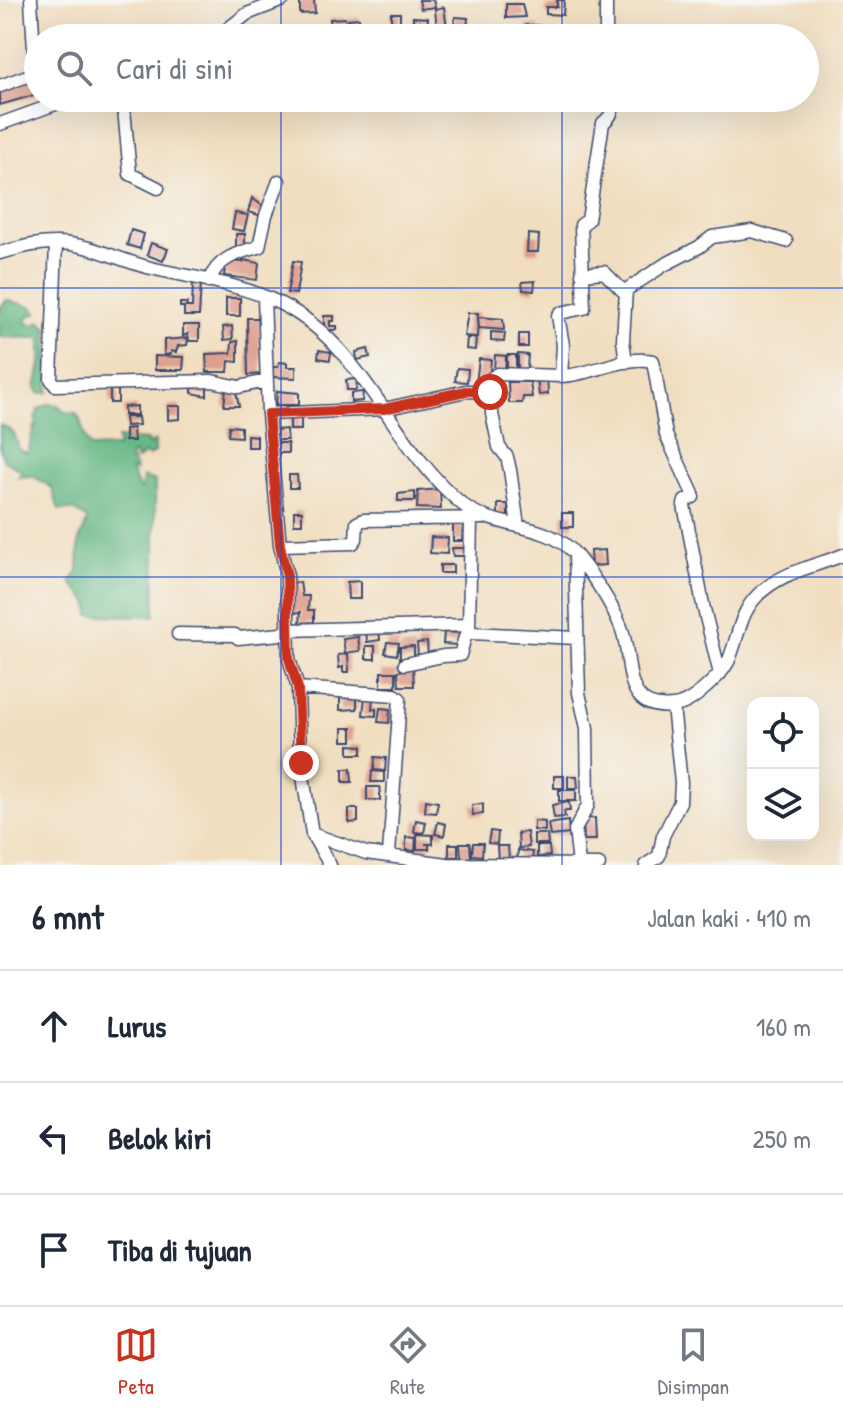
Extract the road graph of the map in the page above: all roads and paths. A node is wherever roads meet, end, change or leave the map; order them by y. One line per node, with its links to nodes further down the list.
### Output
1 (31, 0): 4 (street)
2 (283, 0): 5 (street)
3 (606, 0): 6 (street)
4 (32, 24)
5 (234, 24)
6 (606, 24)
7 (24, 78): 8 (street)
8 (0, 86)
9 (33, 112): 12 (street)
10 (124, 112): 14 (street)
11 (612, 112): 18 (street)
12 (0, 124)
13 (279, 181): 19 (street)
14 (158, 188)
15 (786, 241): 20 (street)
16 (56, 243): 17 (street); 19 (street); 24 (street)
17 (0, 253)
18 (582, 274): 20 (street); 23 (street)
19 (209, 281): 21 (street)
20 (625, 293): 22 (street)
21 (264, 297): 24 (street); 26 (street)
22 (626, 362): 23 (street); 39 (street)
23 (561, 376): 25 (street)
24 (266, 381): 27 (street)
25 (490, 392): 26 (street); 30 (street)
26 (384, 409): 27 (street); 29 (street)
27 (268, 414): 31 (street)
28 (471, 518): 29 (street); 31 (street); 34 (street)
29 (491, 518): 30 (street)
30 (518, 526): 32 (street)
31 (280, 545): 35 (street)
32 (575, 554): 37 (street); 41 (street)
33 (843, 555): 39 (street)
34 (469, 628): 35 (street); 37 (street); 38 (street)
35 (288, 630): 36 (street); 40 (street)
36 (178, 634)
37 (577, 638): 44 (street)
38 (405, 664)
39 (720, 674): 41 (street)
40 (298, 688): 42 (street); 43 (street)
41 (673, 706): 47 (street)
42 (312, 834): 43 (street); 45 (street)
43 (389, 854): 44 (street)
44 (579, 864): 46 (street)
45 (330, 865)
46 (599, 865)
47 (646, 865)

